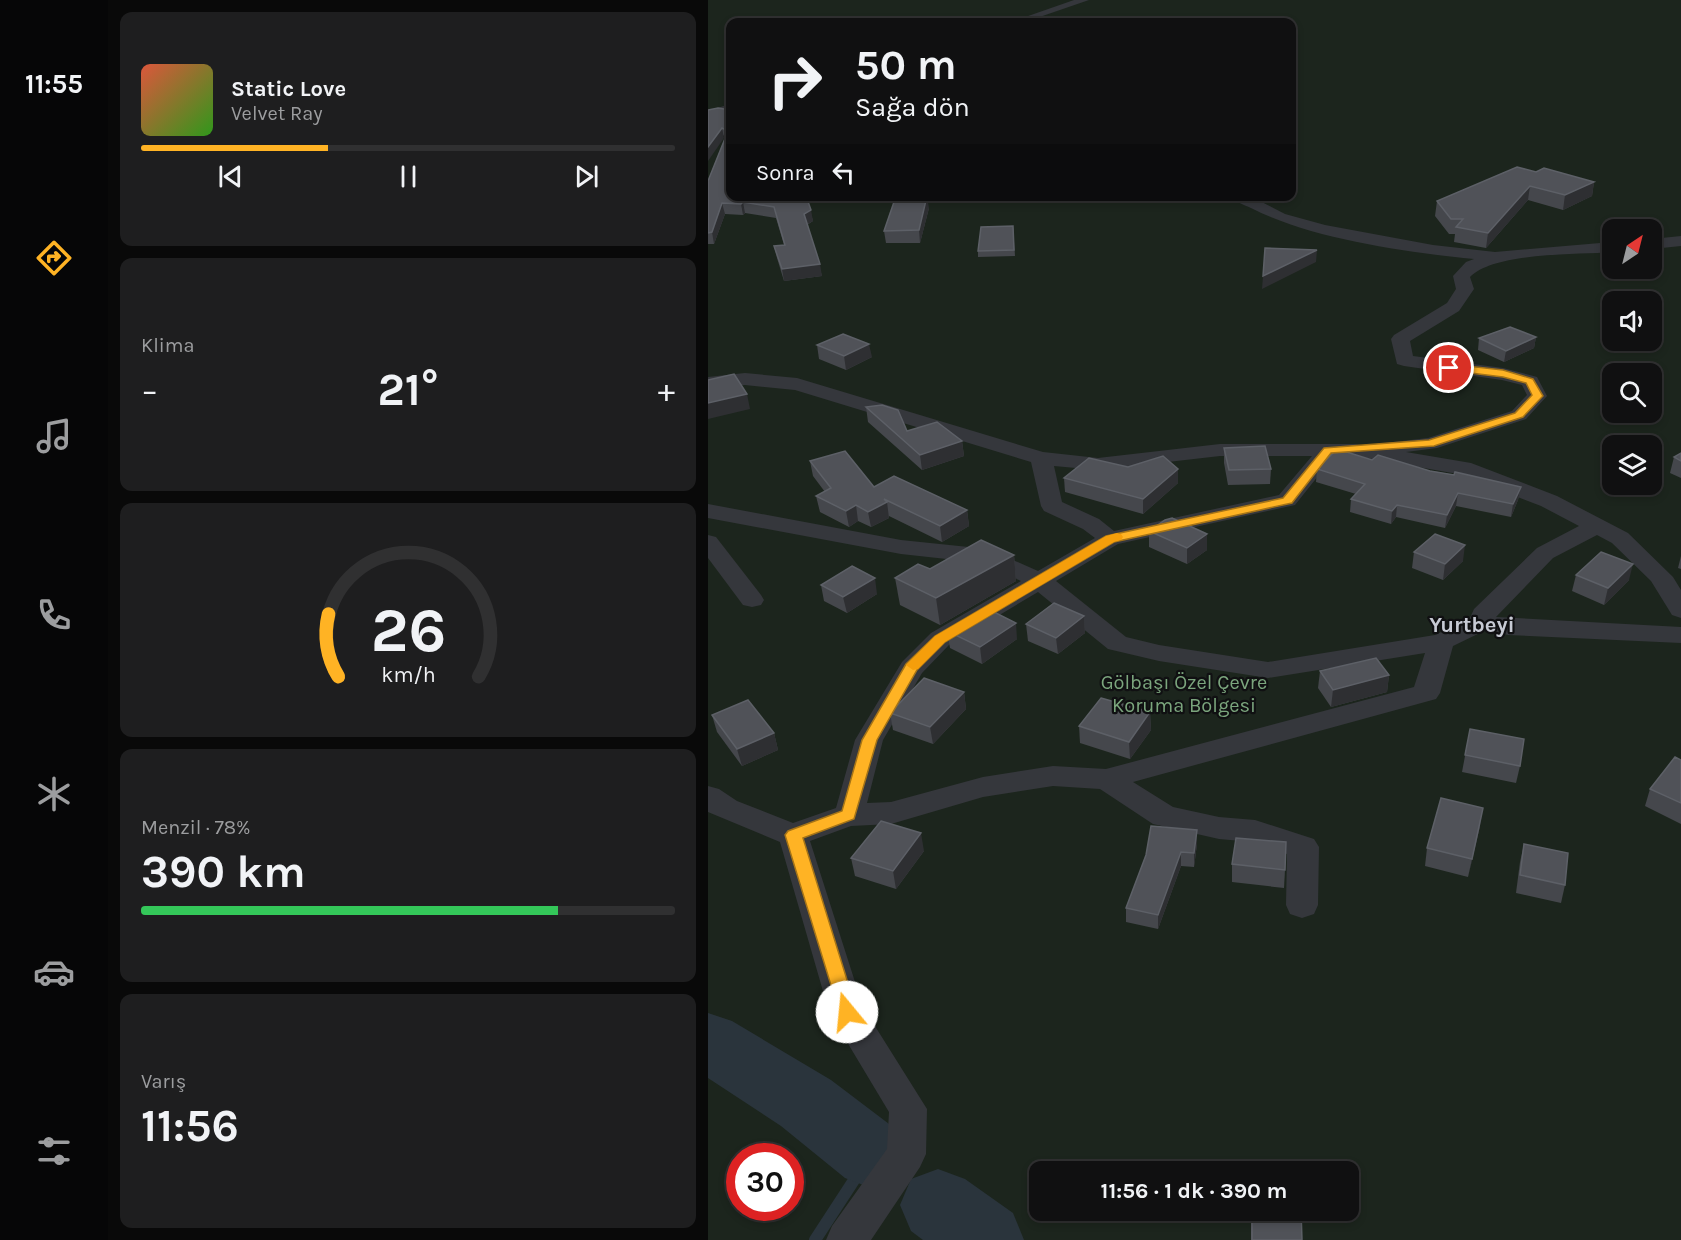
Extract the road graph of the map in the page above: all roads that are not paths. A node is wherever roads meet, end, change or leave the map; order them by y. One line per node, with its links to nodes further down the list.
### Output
1 (1084, 0): 2 (street)
2 (1028, 18)
3 (726, 109): 4 (street)
4 (708, 115)
5 (1248, 201): 9 (street)
6 (1681, 241): 7 (street)
7 (1662, 243)
8 (1602, 248): 9 (street)
9 (1497, 256): 12 (street)
10 (708, 383): 13 (street)
11 (1328, 450): 12 (street); 13 (street); 16 (street)
12 (1355, 450): 15 (street)
13 (1041, 459): 16 (street)
14 (708, 511): 18 (street)
15 (1597, 526): 20 (street); 21 (street)
16 (1110, 539): 18 (street)
17 (708, 542): 19 (street)
18 (1040, 581): 23 (street); 26 (street)
19 (752, 600)
20 (1681, 610)
21 (1483, 622): 22 (street); 23 (street)
22 (1681, 635)
23 (1441, 642): 24 (street)
24 (1107, 779): 26 (street); 28 (street)
25 (708, 797): 27 (street)
26 (849, 815): 27 (street)
27 (794, 835): 29 (street)
28 (1302, 905)
29 (848, 1240)

